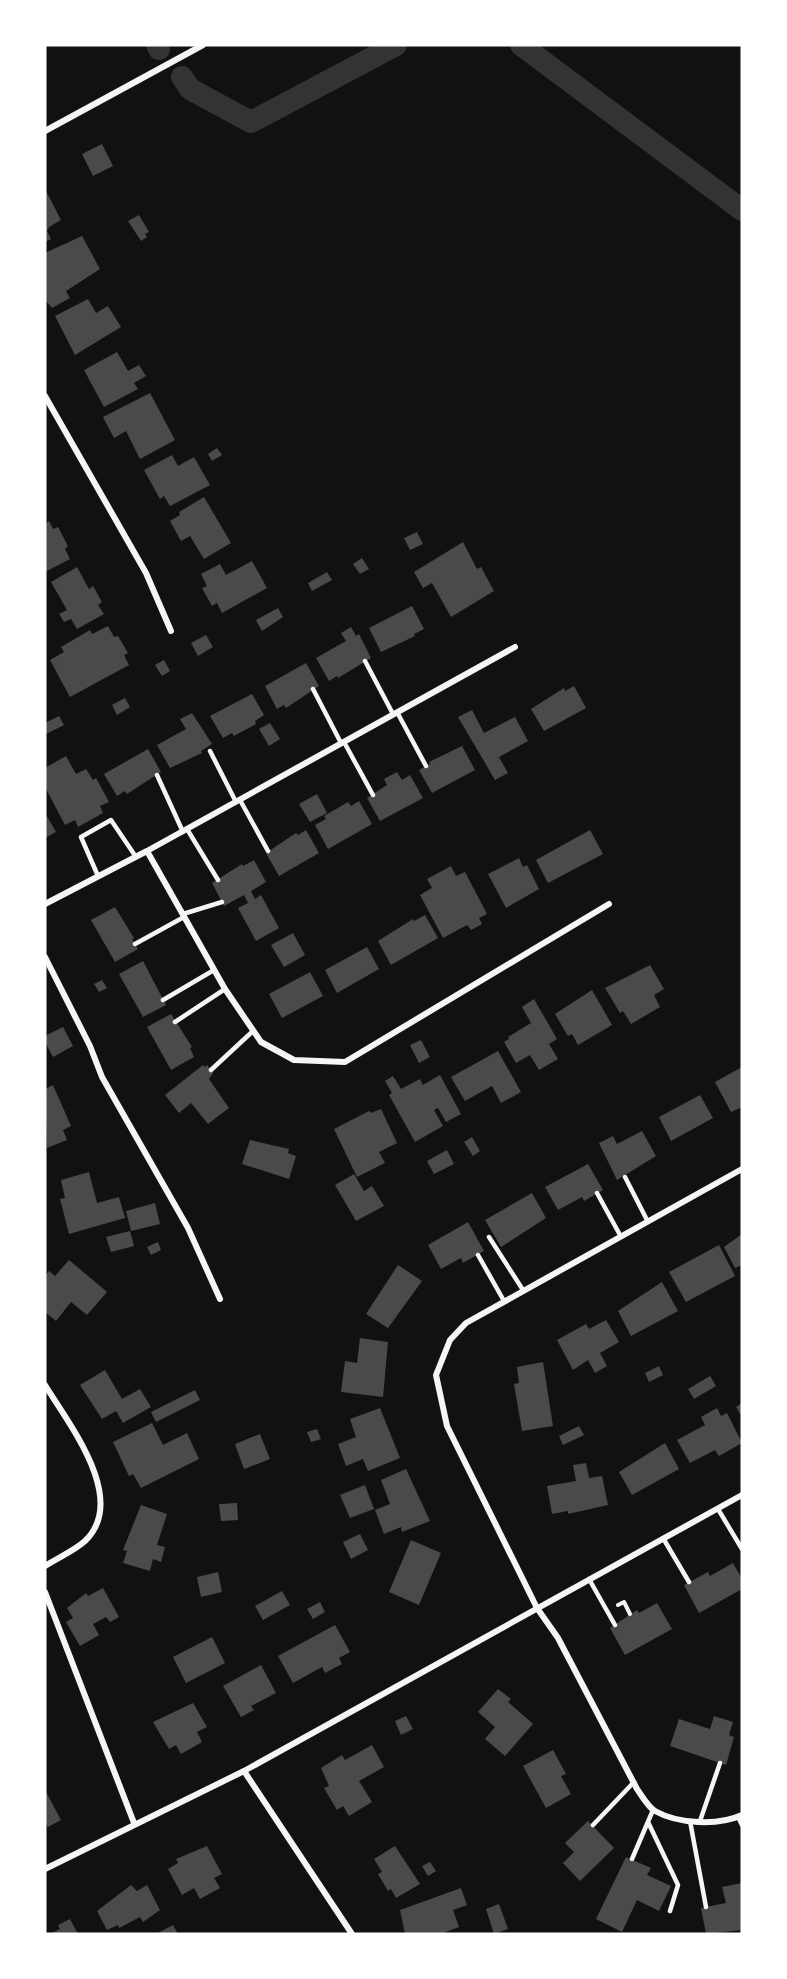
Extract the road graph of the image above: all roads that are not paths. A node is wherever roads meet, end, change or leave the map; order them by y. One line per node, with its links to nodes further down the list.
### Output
1 (203, 45): 2 (street)
2 (45, 131)
3 (45, 396): 4 (street)
4 (171, 631)
5 (514, 647): 8 (street)
6 (365, 661): 8 (lane)
7 (313, 689): 9 (lane)
8 (395, 713): 9 (street); 11 (lane)
9 (342, 742): 13 (lane); 14 (street)
10 (210, 751): 14 (lane)
11 (426, 766)
12 (157, 775): 15 (lane)
13 (373, 795)
14 (238, 801): 15 (street); 17 (lane)
15 (185, 830): 16 (street); 20 (lane)
16 (147, 851): 18 (street); 24 (street)
17 (268, 851)
18 (136, 857): 19 (street); 19 (lane)
19 (98, 876): 22 (street)
20 (218, 880)
21 (222, 902): 24 (lane)
22 (45, 904)
23 (609, 904): 31 (street)
24 (184, 916): 25 (lane); 27 (street)
25 (135, 944)
26 (45, 957): 41 (street)
27 (214, 970): 28 (street); 29 (lane)
28 (225, 989): 30 (lane); 31 (street)
29 (164, 1000)
30 (175, 1022)
31 (254, 1032): 32 (lane)
32 (212, 1070)
33 (742, 1169): 36 (street)
34 (625, 1177): 36 (lane)
35 (597, 1193): 37 (lane)
36 (647, 1220): 37 (street)
37 (620, 1235): 40 (street)
38 (489, 1236): 40 (lane)
39 (477, 1255): 42 (lane)
40 (523, 1290): 42 (street)
41 (220, 1299)
42 (504, 1301): 52 (street)
43 (45, 1385): 48 (street)
44 (742, 1495): 45 (street)
45 (718, 1509): 46 (street); 47 (lane)
46 (663, 1538): 49 (street); 50 (lane)
47 (742, 1549)
48 (45, 1566)
49 (589, 1579): 52 (street); 53 (lane)
50 (689, 1582)
51 (45, 1592): 61 (street)
52 (537, 1608): 55 (street); 56 (street)
53 (615, 1625)
54 (720, 1763): 60 (lane)
55 (244, 1771): 61 (street); 69 (street)
56 (634, 1782): 57 (street); 63 (lane)
57 (653, 1810): 59 (street); 62 (lane)
58 (740, 1816): 60 (street); 64 (lane)
59 (690, 1820): 60 (street); 67 (lane)
60 (700, 1821)
61 (134, 1822): 66 (street)
62 (648, 1822): 65 (lane); 68 (lane)
63 (593, 1826)
64 (742, 1826)
65 (632, 1859)
66 (45, 1869)
67 (706, 1907)
68 (670, 1911)
69 (352, 1934)

